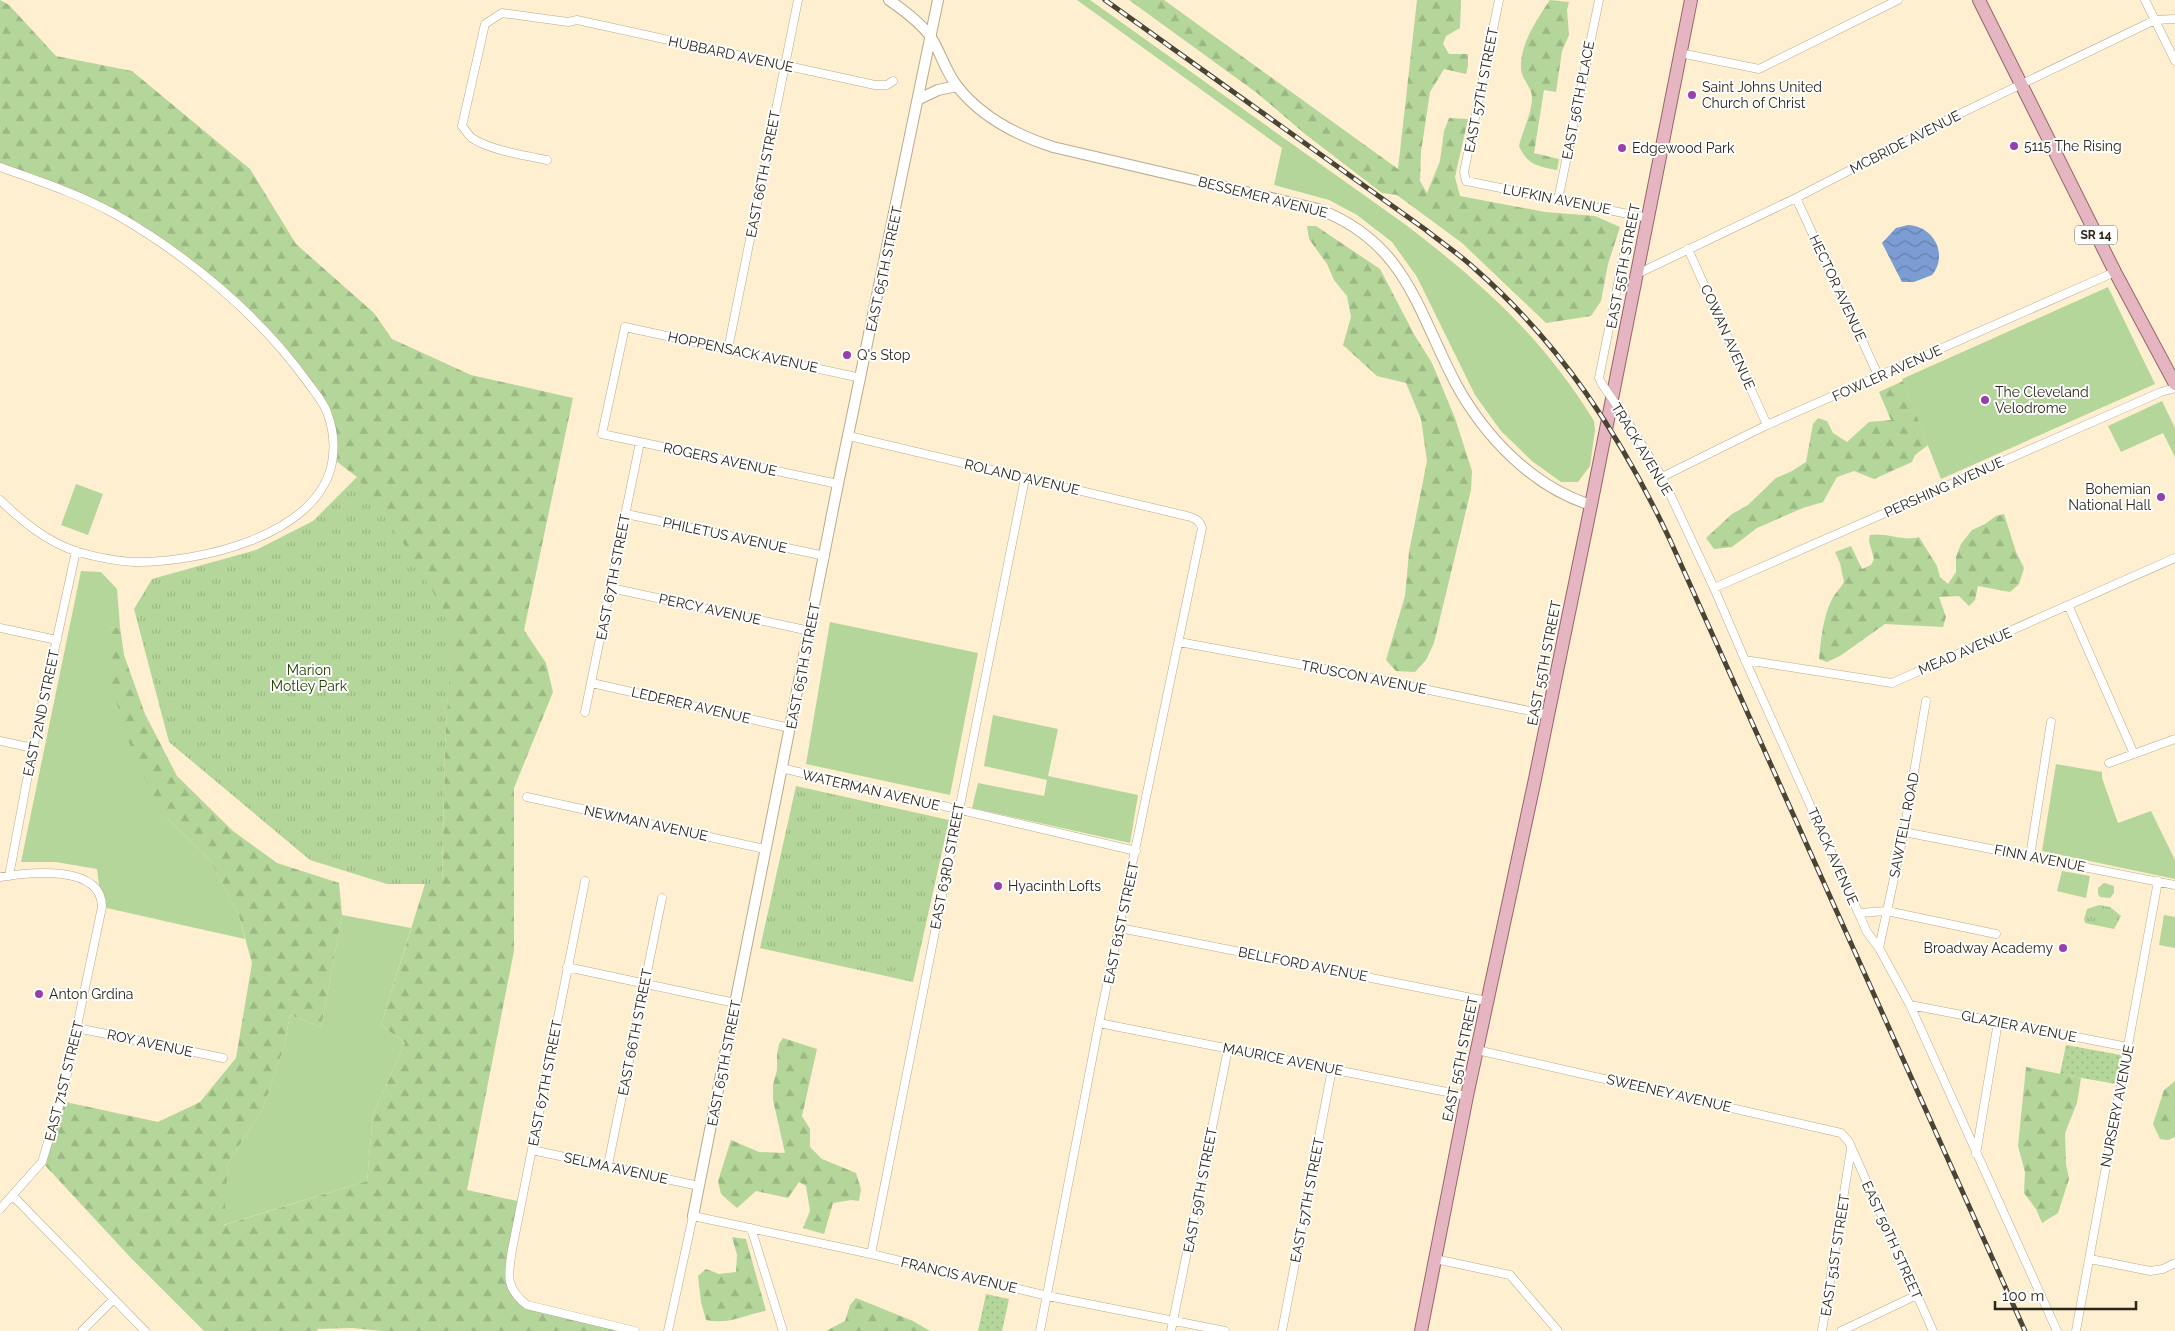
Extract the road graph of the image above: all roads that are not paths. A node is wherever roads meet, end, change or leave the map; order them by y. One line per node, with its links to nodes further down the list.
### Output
1 (798, 0): 15 (street, EAST 66TH STREET)
2 (889, 0): 12 (street, BESSEMER AVENUE)
3 (938, 0): 12 (street, EAST 65TH STREET)
4 (1499, 0): 22 (street, EAST 57TH STREET)
5 (1599, 0): 24 (street, EAST 56TH PLACE)
6 (1690, 0): 13 (main road, EAST 55TH STREET)
7 (1898, 0): 13 (street)
8 (1979, 0): 17 (main road, SR 14)
9 (2145, 0): 11 (street)
10 (2175, 19): 11 (street, MCBRIDE AVENUE)
11 (2155, 20): 14 (street); 17 (street, MCBRIDE AVENUE)
12 (931, 38): 18 (street, BESSEMER AVENUE); 19 (street, EAST 65TH STREET)
13 (1680, 53): 26 (main road, EAST 55TH STREET)
14 (2175, 61)
15 (785, 66): 16 (street, HUBBARD AVENUE); 20 (street, HUBBARD AVENUE); 30 (street, EAST 66TH STREET)
16 (893, 81)
17 (2020, 85): 23 (street, MCBRIDE AVENUE); 28 (main road, SR 14)
18 (957, 86): 19 (street); 43 (street, BESSEMER AVENUE)
19 (919, 99): 31 (street, EAST 65TH STREET)
20 (547, 160)
21 (0, 167): 46 (street)
22 (1466, 181): 24 (street, LUFKIN AVENUE)
23 (1796, 198): 27 (street, MCBRIDE AVENUE); 32 (street, HECTOR AVENUE)
24 (1558, 200): 25 (street, LUFKIN AVENUE)
25 (1632, 214): 26 (street, LUFKIN AVENUE); 40 (street, TRACK AVENUE, bridge)
26 (1648, 218): 29 (main road, EAST 55TH STREET)
27 (1688, 249): 29 (street, MCBRIDE AVENUE); 35 (street, COWAN AVENUE)
28 (2115, 272): 32 (street, FOWLER AVENUE); 33 (main road, SR 14)
29 (1637, 274): 43 (main road, EAST 55TH STREET)
30 (728, 349): 31 (street, HOPPENSACK AVENUE); 36 (street, HOPPENSACK AVENUE)
31 (861, 378): 37 (street, EAST 65TH STREET)
32 (1879, 378): 35 (street, FOWLER AVENUE)
33 (2175, 384)
34 (2175, 388): 50 (street, PERSHING AVENUE)
35 (1767, 426): 40 (street, FOWLER AVENUE)
36 (602, 434): 38 (street, ROGERS AVENUE)
37 (849, 436): 39 (street, ROLAND AVENUE); 41 (street, EAST 65TH STREET)
38 (640, 442): 41 (street, ROGERS AVENUE); 44 (street, EAST 67TH STREET)
39 (1025, 478): 45 (street, ROLAND AVENUE); 70 (street, EAST 63RD STREET)
40 (1662, 478): 50 (street, TRACK AVENUE)
41 (838, 484): 47 (street, EAST 65TH STREET)
42 (0, 500): 46 (street)
43 (1591, 505): 60 (main road, EAST 55TH STREET)
44 (626, 514): 47 (street, PHILETUS AVENUE); 49 (street, EAST 67TH STREET)
45 (1195, 518): 55 (street, EAST 61ST STREET)
46 (76, 551): 54 (street, EAST 72ND STREET)
47 (824, 556): 53 (street, EAST 65TH STREET)
48 (2175, 558): 51 (street, MEAD AVENUE)
49 (611, 588): 53 (street, PERCY AVENUE); 57 (street, EAST 67TH STREET)
50 (1714, 588): 56 (street, TRACK AVENUE)
51 (2069, 607): 56 (street, MEAD AVENUE); 66 (street)
52 (0, 628): 54 (street)
53 (810, 631): 62 (street, EAST 65TH STREET)
54 (57, 640): 65 (street, EAST 72ND STREET)
55 (1179, 642): 60 (street, TRUSCON AVENUE); 73 (street, EAST 61ST STREET)
56 (1745, 660): 82 (street, TRACK AVENUE)
57 (592, 683): 59 (street, EAST 67TH STREET); 62 (street, LEDERER AVENUE)
58 (1926, 701): 71 (street, SAWTELL ROAD)
59 (586, 712)
60 (1549, 715): 88 (main road, EAST 55TH STREET)
61 (2051, 722): 74 (street)
62 (790, 728): 68 (street, EAST 65TH STREET)
63 (2175, 739): 66 (street)
64 (0, 741): 65 (street)
65 (33, 748): 75 (street, EAST 72ND STREET)
66 (2134, 754): 67 (street)
67 (2110, 762)
68 (781, 768): 70 (street, WATERMAN AVENUE); 72 (street, EAST 65TH STREET)
69 (527, 797): 72 (street, NEWMAN AVENUE)
70 (958, 811): 73 (street, WATERMAN AVENUE); 109 (street, EAST 63RD STREET)
71 (1904, 832): 74 (street, FINN AVENUE); 81 (street, SAWTELL ROAD)
72 (765, 849): 89 (street, EAST 65TH STREET)
73 (1136, 851): 83 (street, EAST 61ST STREET)
74 (2030, 856): 78 (street, FINN AVENUE)
75 (9, 876): 76 (street); 93 (street, EAST 71ST STREET)
76 (0, 877)
77 (585, 881): 86 (street, EAST 67TH STREET)
78 (2158, 882): 79 (street, FINN AVENUE); 94 (street, NURSERY AVENUE)
79 (2175, 885)
80 (662, 898): 87 (street, EAST 66TH STREET)
81 (1887, 911): 82 (street); 84 (street); 85 (street, SAWTELL ROAD)
82 (1859, 913): 85 (street, TRACK AVENUE)
83 (1120, 928): 88 (street, BELLFORD AVENUE); 92 (street, EAST 61ST STREET)
84 (1996, 934)
85 (1879, 948): 90 (street, TRACK AVENUE)
86 (567, 967): 87 (street); 101 (street, EAST 67TH STREET)
87 (644, 983): 89 (street); 103 (street, EAST 66TH STREET)
88 (1487, 1001): 96 (main road, EAST 55TH STREET)
89 (735, 1003): 104 (street, EAST 65TH STREET)
90 (1910, 1005): 91 (street, GLAZIER AVENUE); 102 (street, TRACK AVENUE)
91 (1998, 1022): 94 (street, GLAZIER AVENUE); 102 (street)
92 (1099, 1023): 95 (street, MAURICE AVENUE); 114 (street, EAST 61ST STREET)
93 (77, 1028): 97 (street, ROY AVENUE); 105 (street, EAST 71ST STREET)
94 (2128, 1047): 111 (street, NURSERY AVENUE)
95 (1228, 1048): 98 (street, MAURICE AVENUE); 116 (street, EAST 59TH STREET)
96 (1477, 1050): 99 (main road, EAST 55TH STREET); 100 (street, SWEENEY AVENUE)
97 (223, 1058)
98 (1332, 1069): 99 (street, MAURICE AVENUE); 125 (street, EAST 57TH STREET)
99 (1467, 1096): 110 (main road, EAST 55TH STREET)
100 (1852, 1149): 113 (street, EAST 50TH STREET); 128 (street, EAST 51ST STREET)
101 (532, 1150): 103 (street, SELMA AVENUE); 119 (street, EAST 67TH STREET)
102 (1976, 1154): 131 (street, TRACK AVENUE)
103 (608, 1165): 104 (street, SELMA AVENUE)
104 (700, 1186): 107 (street, EAST 65TH STREET)
105 (13, 1196): 106 (street, EAST 71ST STREET); 115 (street)
106 (0, 1209)
107 (693, 1216): 108 (street, FRANCIS AVENUE); 120 (street, EAST 65TH STREET)
108 (751, 1228): 109 (street, FRANCIS AVENUE); 121 (street)
109 (871, 1254): 114 (street, FRANCIS AVENUE)
110 (1435, 1259): 126 (main road, EAST 55TH STREET); 127 (street)
111 (2090, 1259): 112 (street); 132 (street, NURSERY AVENUE)
112 (2175, 1263)
113 (1917, 1295): 129 (street); 130 (street, EAST 50TH STREET)
114 (1048, 1296): 116 (street, FRANCIS AVENUE); 122 (street, EAST 61ST STREET)
115 (114, 1299): 117 (street); 118 (street)
116 (1174, 1320): 123 (street, EAST 59TH STREET); 124 (street, FRANCIS AVENUE)
117 (82, 1331)
118 (145, 1331)
119 (635, 1331)
120 (668, 1331)
121 (784, 1331)
122 (1040, 1331)
123 (1171, 1331)
124 (1225, 1331)
125 (1282, 1331)
126 (1421, 1331)
127 (1558, 1331)
128 (1822, 1331)
129 (1841, 1331)
130 (1933, 1331)
131 (2057, 1331)
132 (2076, 1331)

